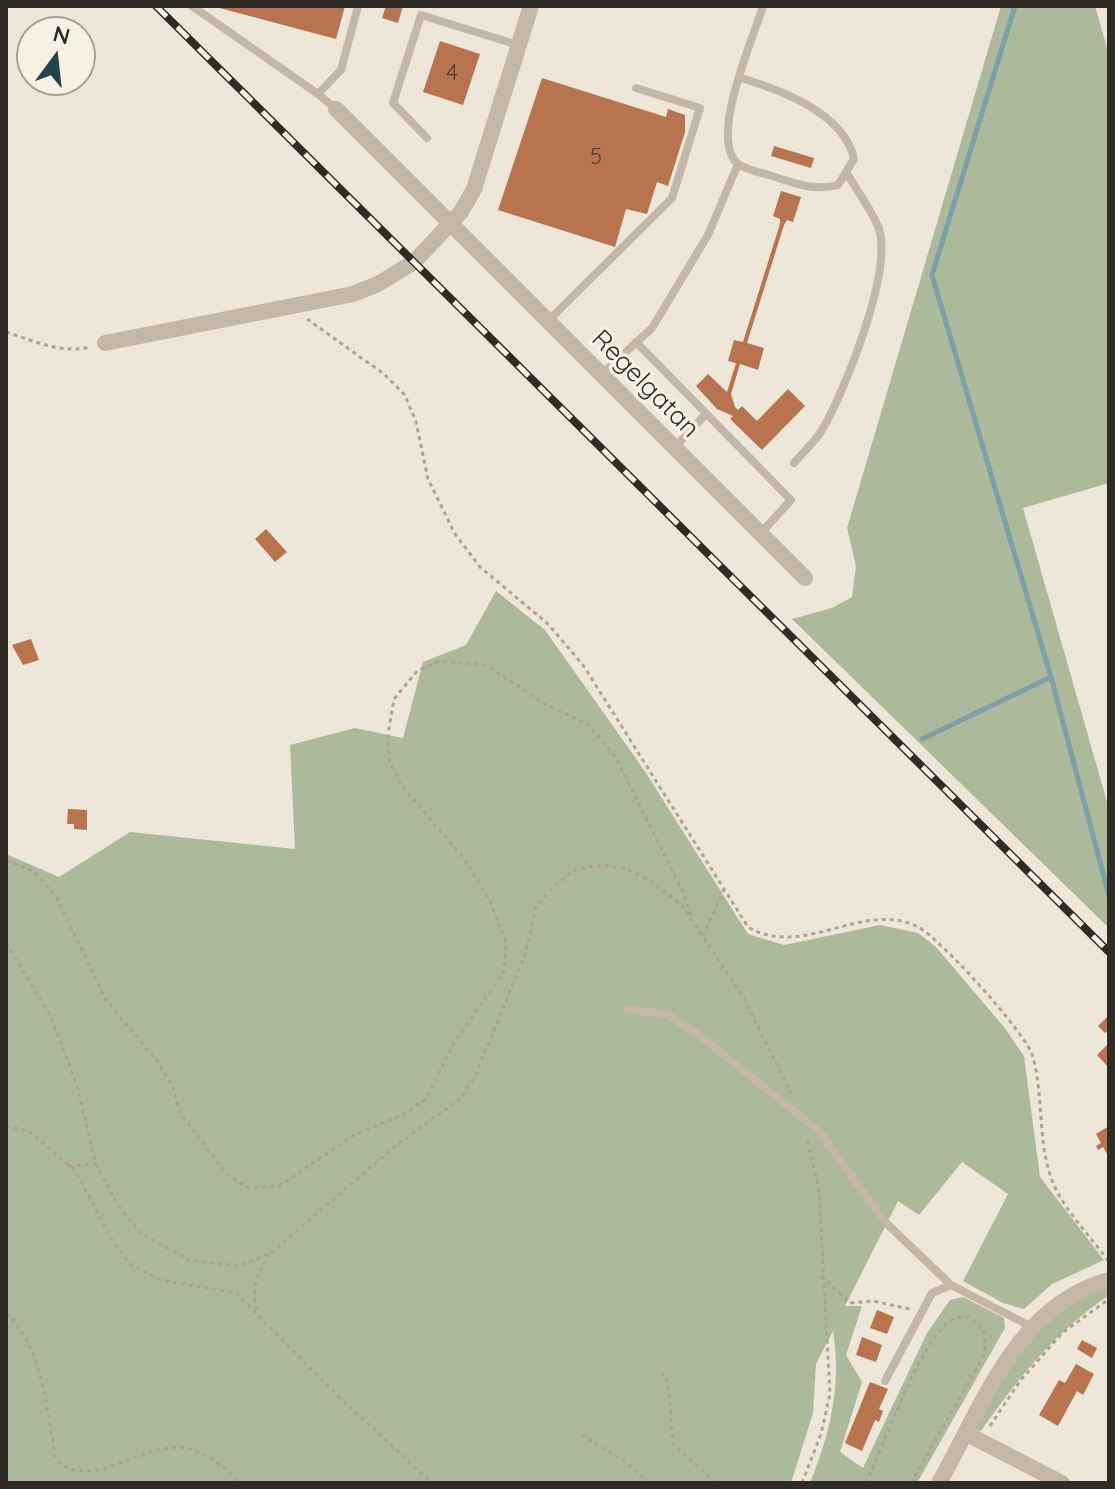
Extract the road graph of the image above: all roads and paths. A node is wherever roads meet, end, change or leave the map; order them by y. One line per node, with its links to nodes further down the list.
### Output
1 (192, 6): 8 (lane)
2 (358, 6): 8 (lane)
3 (531, 6): 5 (street)
4 (763, 6): 6 (lane)
5 (519, 45): 10 (lane); 13 (street)
6 (741, 78): 11 (lane); 12 (lane)
7 (636, 88): 15 (lane)
8 (318, 94): 9 (lane)
9 (336, 109): 13 (street, Regelgatan)
10 (427, 138)
11 (738, 164): 12 (lane); 17 (lane)
12 (848, 175): 22 (lane)
13 (451, 224): 14 (street); 15 (street, Regelgatan)
14 (291, 308): 18 (street); 26 (path)
15 (548, 321): 19 (street, Regelgatan)
16 (6, 332): 18 (path)
17 (636, 342): 19 (lane); 20 (lane)
18 (105, 343)
19 (602, 374): 21 (street, Regelgatan)
20 (706, 414): 21 (lane); 23 (lane)
21 (675, 447): 23 (street, Regelgatan)
22 (794, 463)
23 (761, 533): 24 (street, Regelgatan)
24 (805, 578)
25 (6, 860): 27 (path)
26 (724, 889): 28 (path); 36 (path)
27 (694, 921): 31 (path); 35 (path)
28 (703, 936)
29 (6, 943): 33 (path)
30 (628, 1009): 31 (lane)
31 (800, 1117): 37 (path); 39 (lane)
32 (6, 1126): 34 (path)
33 (96, 1164): 34 (path); 35 (path)
34 (69, 1166): 43 (path)
35 (271, 1253): 43 (path)
36 (1109, 1262)
37 (821, 1276): 41 (path); 55 (path)
38 (1109, 1280): 44 (street)
39 (951, 1285): 41 (lane); 44 (lane)
40 (1109, 1299): 48 (path)
41 (921, 1311): 46 (lane)
42 (6, 1313): 50 (path)
43 (261, 1317): 52 (path)
44 (1030, 1326): 48 (street)
45 (662, 1372): 54 (path)
46 (885, 1381)
47 (581, 1435): 53 (path)
48 (974, 1437): 58 (street); 59 (street)
49 (120, 1470): 51 (path)
50 (91, 1479)
51 (238, 1483)
52 (432, 1483)
53 (649, 1483)
54 (716, 1483)
55 (802, 1483)
56 (866, 1483): 57 (path)
57 (911, 1483)
58 (939, 1483)
59 (1062, 1483)

